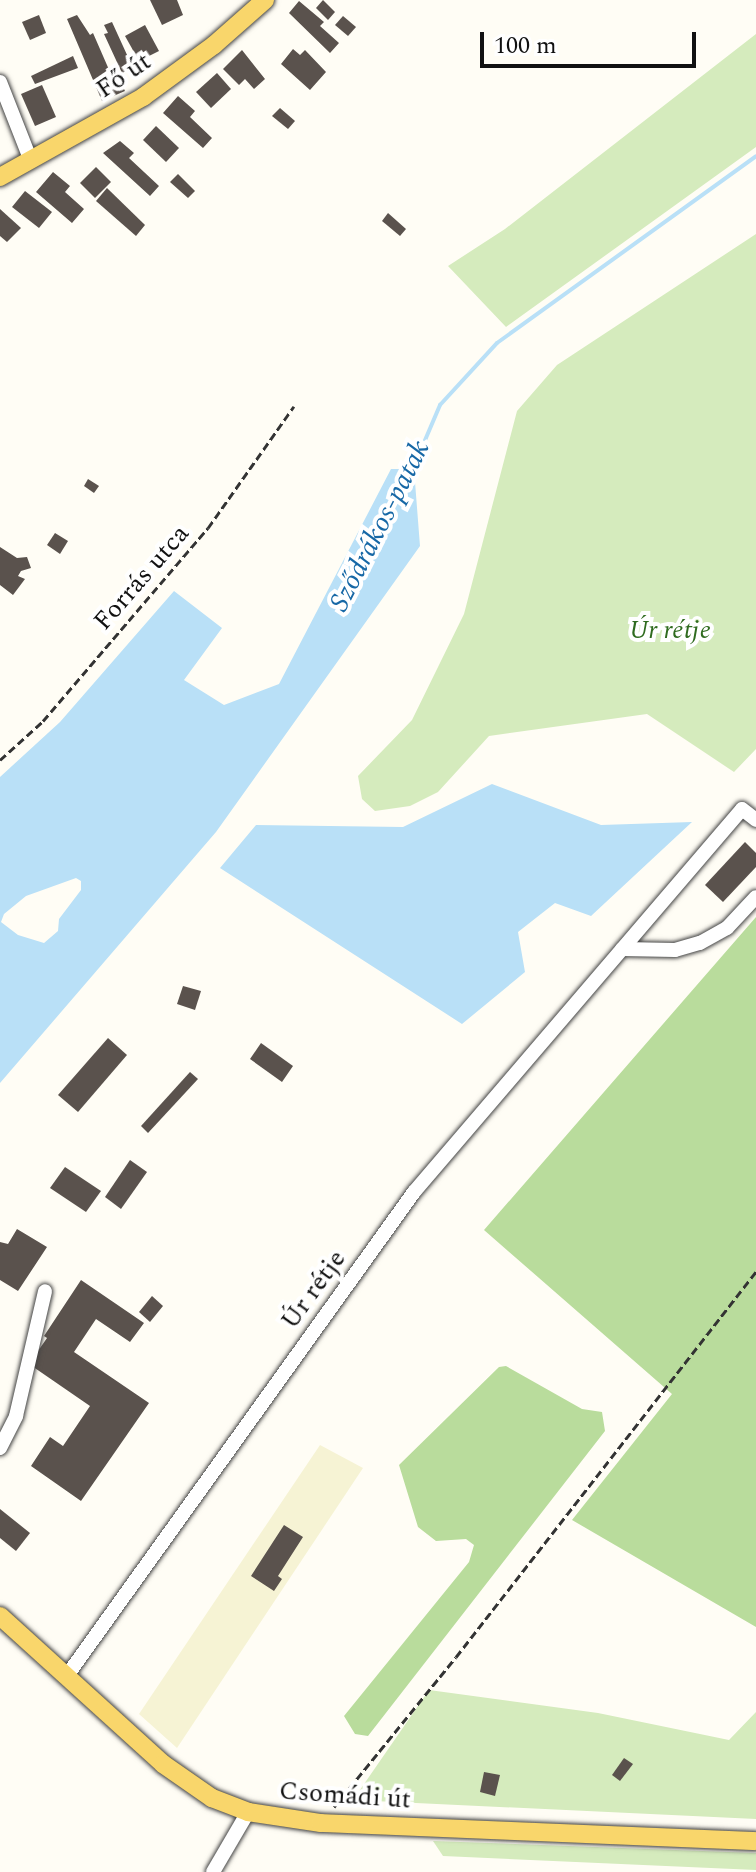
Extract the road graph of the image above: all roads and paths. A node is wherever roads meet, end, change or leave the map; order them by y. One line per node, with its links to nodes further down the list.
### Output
1 (265, 0): 3 (main road, Fő út)
2 (0, 82): 3 (street)
3 (31, 161): 4 (main road, Fő út)
4 (0, 177)
5 (294, 406): 6 (path, Forrás utca)
6 (0, 760)
7 (756, 820): 9 (street, Úr rétje)
8 (756, 897): 9 (street)
9 (622, 949): 14 (street, Úr rétje)
10 (756, 1271): 16 (path)
11 (45, 1291): 12 (street)
12 (0, 1448)
13 (0, 1616): 14 (main road, Csomádi út)
14 (66, 1677): 15 (main road, Csomádi út)
15 (248, 1812): 16 (main road, Csomádi út); 18 (street)
16 (321, 1823): 17 (main road, Csomádi út)
17 (756, 1841)
18 (213, 1872)

